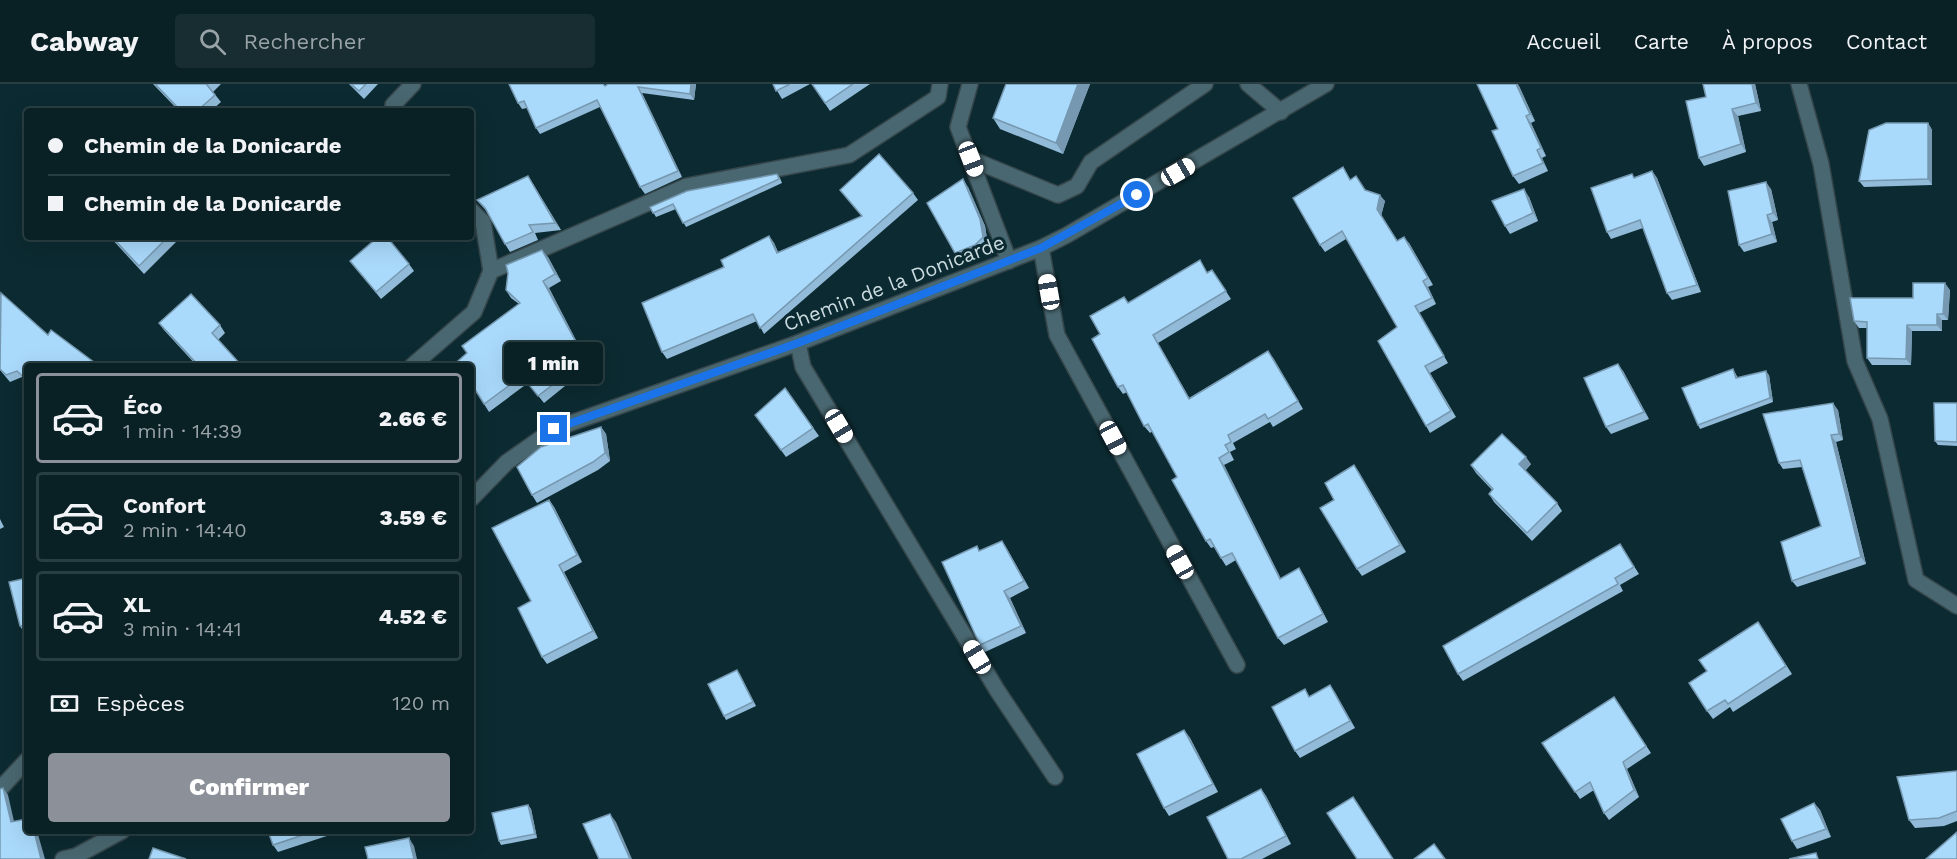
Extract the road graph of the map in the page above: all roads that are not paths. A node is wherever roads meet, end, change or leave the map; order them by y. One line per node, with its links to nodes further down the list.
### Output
1 (413, 84): 8 (street)
2 (940, 84): 14 (street)
3 (970, 84): 10 (street)
4 (1205, 84): 10 (street)
5 (1248, 84): 9 (street)
6 (1326, 84): 9 (street, Chemin de la Donicarde)
7 (1799, 84): 18 (street)
8 (393, 108)
9 (1281, 112): 12 (street, Chemin de la Donicarde)
10 (971, 159): 13 (street)
11 (474, 213): 14 (street)
12 (1041, 248): 13 (street, Chemin de la Donicarde); 19 (street)
13 (1009, 261): 15 (street, Chemin de la Donicarde)
14 (491, 271): 16 (street)
15 (798, 343): 17 (street, Chemin de la Donicarde); 21 (street)
16 (415, 363)
17 (474, 496)
18 (1957, 606)
19 (1237, 665)
20 (24, 763): 22 (street)
21 (1055, 777)
22 (0, 789)
23 (116, 834): 24 (street)
24 (63, 859)

